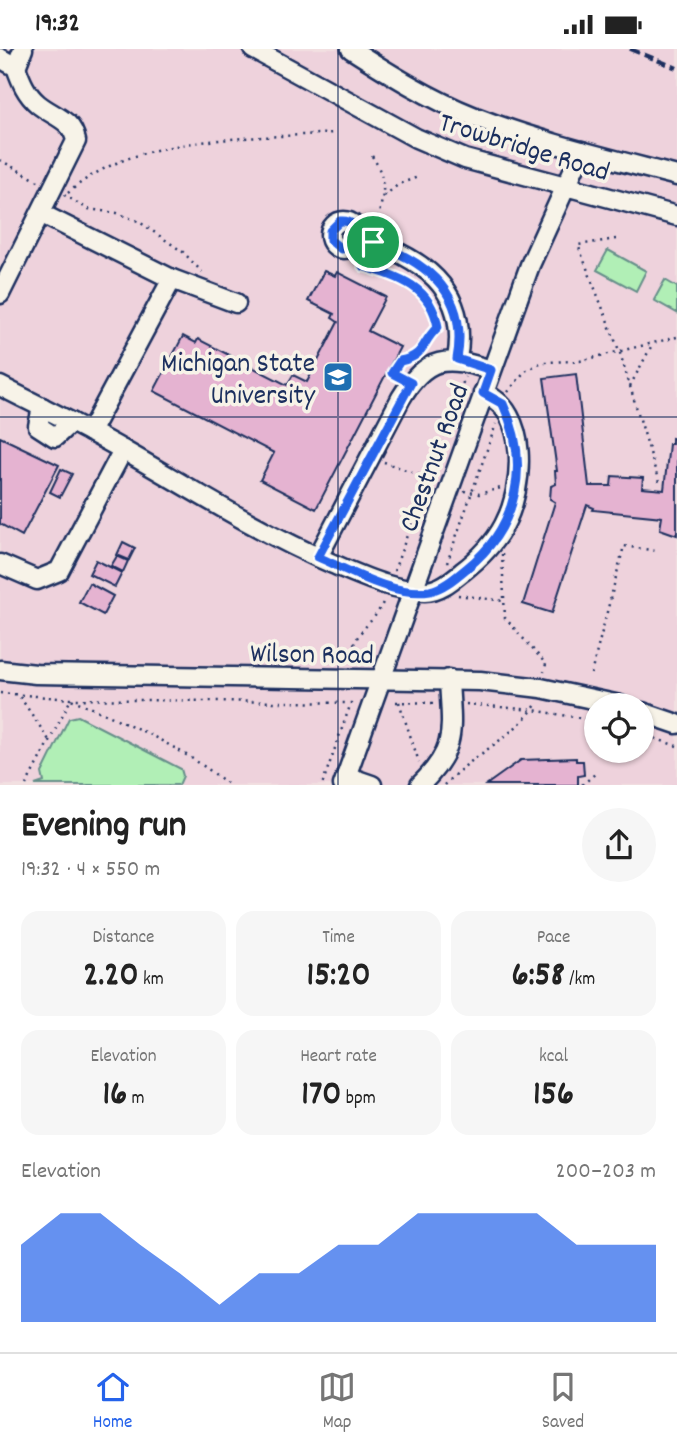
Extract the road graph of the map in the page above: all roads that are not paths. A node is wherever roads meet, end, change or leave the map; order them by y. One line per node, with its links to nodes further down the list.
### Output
1 (23, 49): 4 (street)
2 (253, 49): 7 (street, Trowbridge Road)
3 (351, 49): 5 (street, Trowbridge Road)
4 (8, 62): 8 (street)
5 (582, 151): 6 (street, Trowbridge Road); 7 (street, Chestnut Road)
6 (677, 176)
7 (565, 188): 9 (street, Trowbridge Road); 15 (street, Chestnut Road)
8 (42, 214): 11 (street); 12 (street)
9 (677, 216)
10 (366, 240): 14 (street)
11 (172, 279): 13 (street); 18 (street)
12 (0, 294)
13 (236, 303)
14 (455, 368): 15 (street); 20 (street)
15 (491, 370): 17 (street, Chestnut Road)
16 (2, 390): 18 (street)
17 (483, 393): 22 (street, Chestnut Road); 22 (street)
18 (90, 432): 19 (street)
19 (123, 450): 20 (street); 21 (street)
20 (318, 557): 22 (street)
21 (0, 564)
22 (412, 590): 25 (street, Chestnut Road)
23 (0, 670): 25 (street, Wilson Road)
24 (449, 679): 25 (street, Wilson Road); 26 (street, Wilson Road); 30 (street)
25 (380, 680): 29 (street, Chestnut Road)
26 (584, 697)
27 (654, 716): 28 (street)
28 (677, 724)
29 (344, 781): 31 (street)
30 (437, 783)
31 (373, 785)

